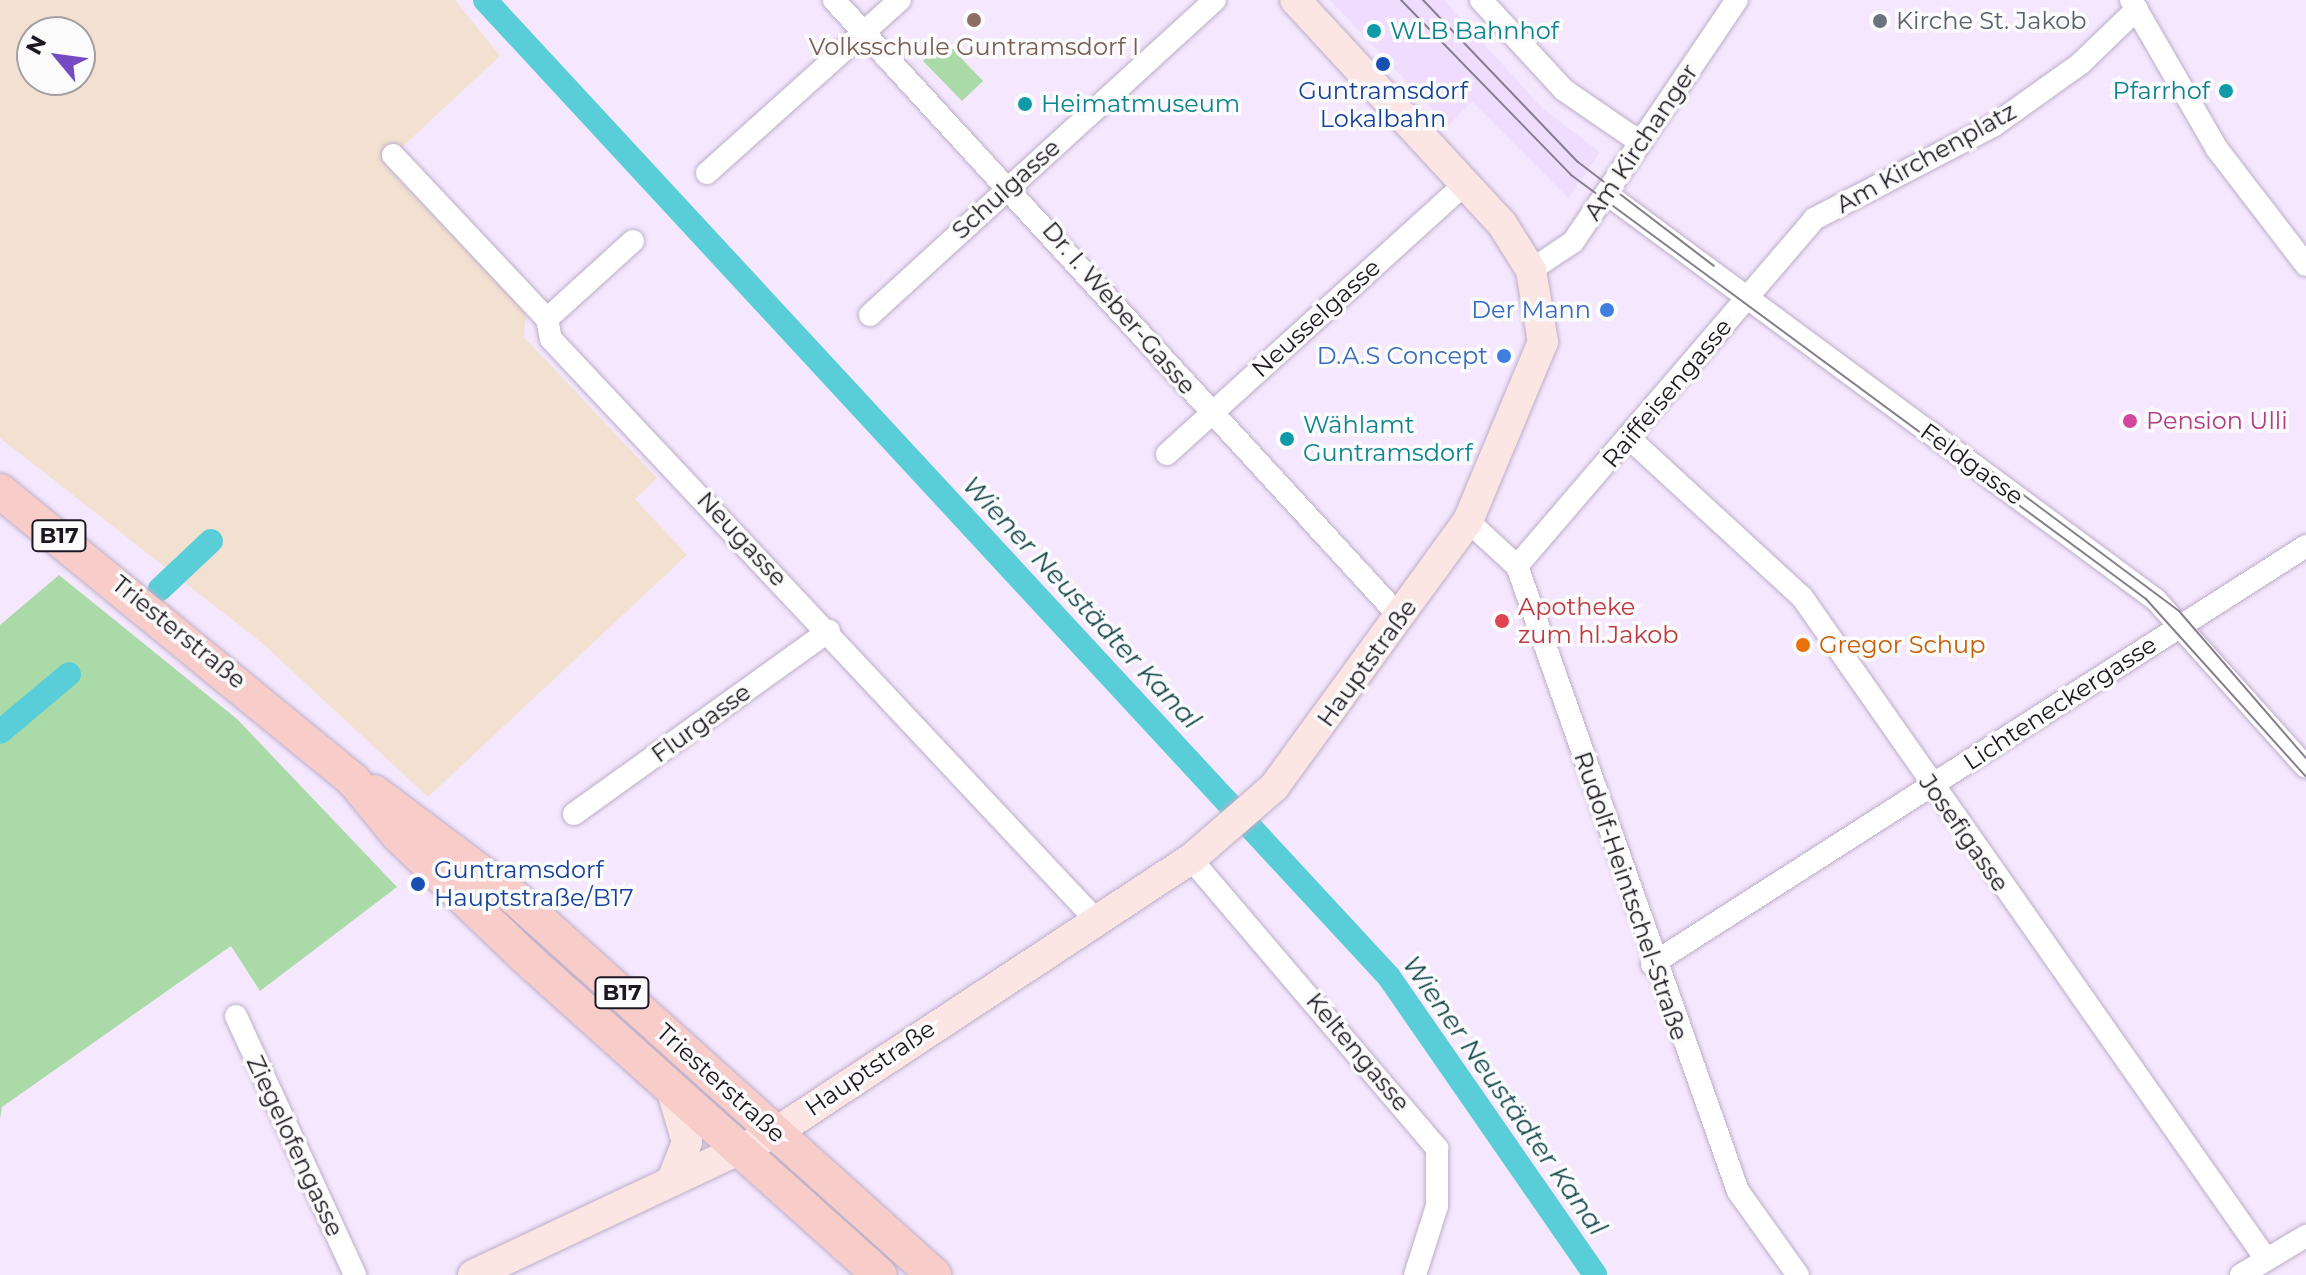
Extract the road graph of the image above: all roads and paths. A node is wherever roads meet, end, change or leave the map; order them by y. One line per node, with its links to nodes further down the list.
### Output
1 (834, 0): 8 (street, Dr. I. Weber-Gasse)
2 (900, 0): 8 (street)
3 (1215, 0): 13 (street, Schulgasse)
4 (1295, 0): 12 (street, Hauptstraße)
5 (1481, 0): 9 (street)
6 (1737, 0): 9 (street, Am Kirchanger)
7 (2134, 5): 15 (street, Am Kirchenplatz); 17 (street)
8 (863, 33): 11 (street); 13 (street, Dr. I. Weber-Gasse)
9 (1641, 143): 14 (street, Am Kirchanger)
10 (393, 155): 21 (street, Neugasse)
11 (707, 173)
12 (1465, 184): 18 (street, Hauptstraße); 22 (street, Neusselgasse)
13 (1010, 185): 20 (street, Schulgasse); 22 (street, Dr. I. Weber-Gasse)
14 (1607, 194): 18 (street, Am Kirchanger); 19 (street, Feldgasse)
15 (1814, 219): 19 (street, Raiffeisengasse)
16 (633, 241): 21 (street)
17 (2306, 265)
18 (1531, 270): 26 (street, Hauptstraße)
19 (1747, 298): 23 (street, Raiffeisengasse); 30 (street, Feldgasse)
20 (870, 315)
21 (547, 319): 31 (street, Neugasse)
22 (1211, 412): 24 (street, Neusselgasse); 29 (street, Dr. I. Weber-Gasse)
23 (1629, 438): 28 (street, Raiffeisengasse); 34 (street, Josefigasse)
24 (1167, 454)
25 (0, 491): 33 (main road, Triesterstraße / B17)
26 (1468, 521): 28 (street, Rudolf-Heintschel-Straße); 29 (street, Hauptstraße)
27 (2306, 546): 30 (street, Lichteneckergasse)
28 (1517, 566): 38 (street, Rudolf-Heintschel-Straße)
29 (1401, 618): 36 (street, Hauptstraße)
30 (2184, 624): 32 (street, Feldgasse); 34 (street, Lichteneckergasse)
31 (829, 631): 35 (street, Flurgasse); 37 (street, Neugasse)
32 (2306, 767)
33 (353, 780): 40 (main road, Triesterstraße / B17); 41 (main road, Triesterstraße / B17)
34 (1931, 786): 38 (street, Lichteneckergasse); 45 (street, Josefigasse)
35 (574, 814)
36 (1200, 852): 37 (street, Hauptstraße); 50 (street, Keltengasse)
37 (1097, 921): 41 (street, Hauptstraße)
38 (1652, 964): 51 (street, Rudolf-Heintschel-Straße)
39 (236, 1016): 46 (street, Ziegelofengasse)
40 (671, 1088): 42 (main road, Triesterstraße / B17); 43 (street)
41 (775, 1133): 42 (street, Hauptstraße); 49 (main road, Triesterstraße / B17)
42 (742, 1150): 43 (street, Hauptstraße); 48 (main road, Triesterstraße / B17)
43 (672, 1180): 47 (street, Hauptstraße)
44 (2306, 1236): 45 (street)
45 (2266, 1259): 52 (street)
46 (355, 1275)
47 (473, 1275)
48 (880, 1275)
49 (934, 1275)
50 (1415, 1275)
51 (1798, 1275)
52 (2241, 1275)

